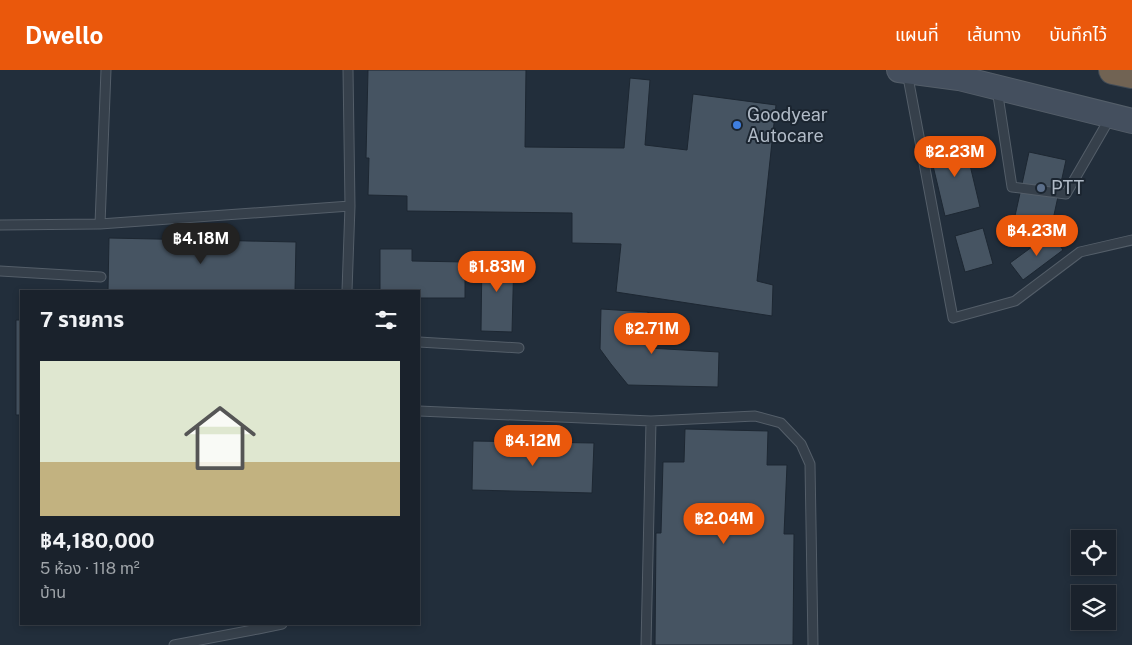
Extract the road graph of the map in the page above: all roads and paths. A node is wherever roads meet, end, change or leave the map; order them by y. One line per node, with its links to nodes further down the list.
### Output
1 (106, 70): 10 (lane)
2 (348, 70): 9 (lane)
3 (903, 70): 5 (main road); 12 (lane)
4 (1113, 70): 6 (highway)
5 (952, 74): 7 (main road)
6 (1132, 74)
7 (996, 86): 8 (main road); 8 (lane)
8 (1122, 118)
9 (350, 206): 10 (lane); 15 (lane)
10 (100, 224): 11 (lane)
11 (0, 226)
12 (1132, 240)
13 (0, 271): 14 (lane)
14 (101, 277)
15 (347, 290)
16 (420, 342): 17 (lane)
17 (518, 348)
18 (420, 411): 19 (lane)
19 (651, 421): 22 (lane); 23 (lane)
20 (277, 625): 21 (lane)
21 (174, 645)
22 (646, 645)
23 (813, 645)

